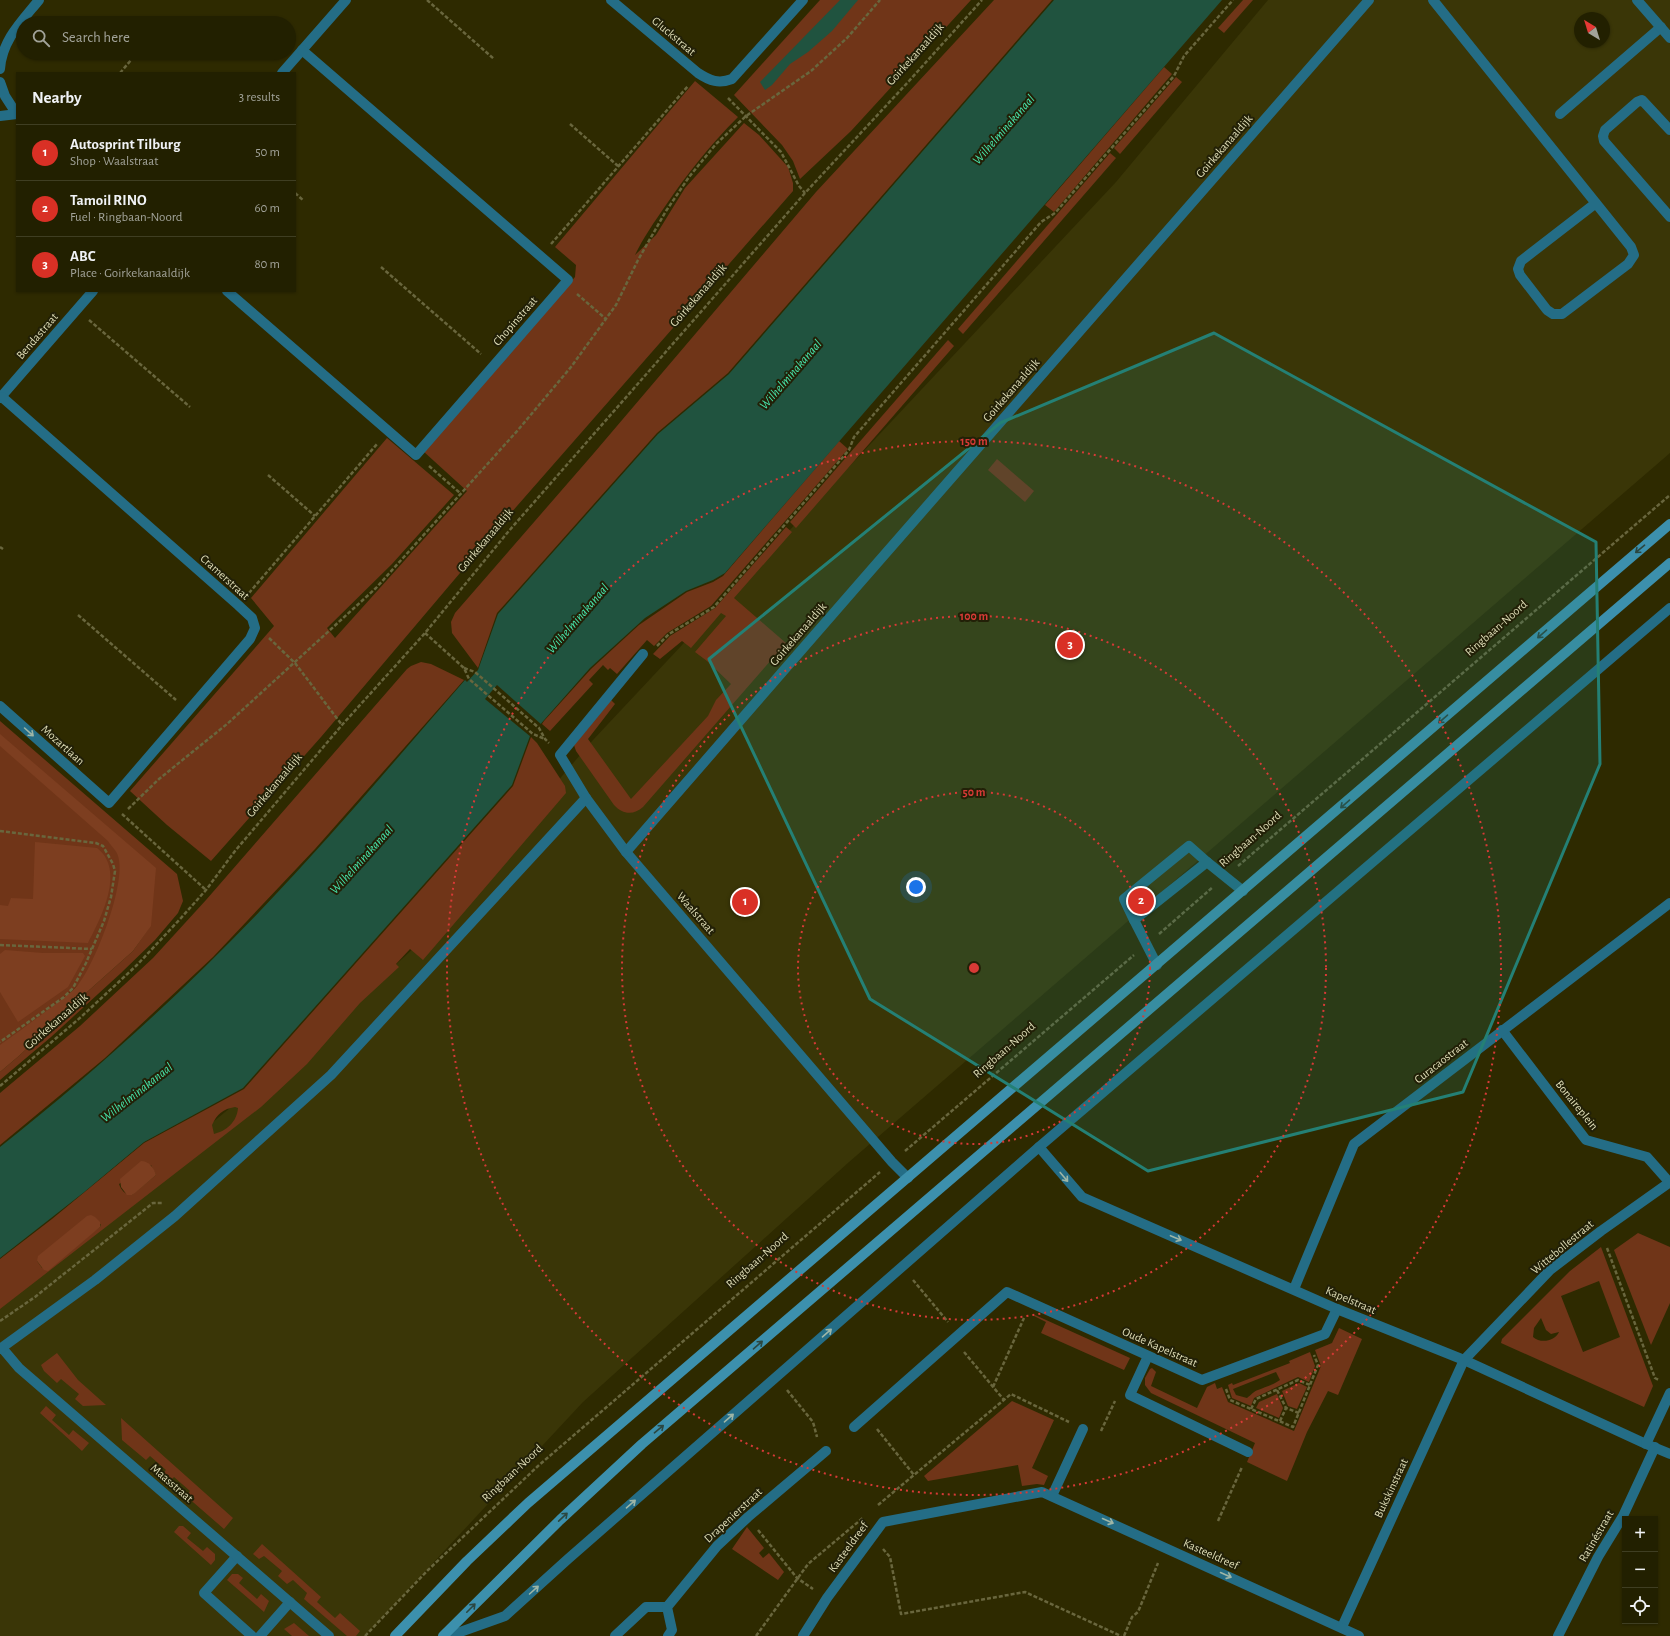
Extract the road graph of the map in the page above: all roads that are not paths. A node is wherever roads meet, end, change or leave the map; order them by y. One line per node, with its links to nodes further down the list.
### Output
1 (39, 0): 8 (street)
2 (346, 0): 12 (street)
3 (611, 0): 4 (street, Gluckstraat)
4 (803, 0)
5 (1369, 0): 34 (street, Goirkekanaaldijk)
6 (1434, 0): 22 (street)
7 (1637, 0): 9 (street)
8 (26, 16)
9 (1661, 27): 11 (street); 19 (street)
10 (16, 28): 15 (street)
11 (1670, 38)
12 (302, 50): 13 (street); 25 (street, Chopinstraat)
13 (296, 57)
14 (293, 60): 16 (street)
15 (0, 68)
16 (283, 72)
17 (0, 82): 18 (street)
18 (16, 114): 20 (street)
19 (1560, 114)
20 (0, 116)
21 (1670, 130): 23 (street)
22 (1596, 203): 22 (street)
23 (1670, 217)
24 (92, 292): 26 (street, Bendastraat)
25 (228, 292)
26 (1, 397): 33 (street, Cramerstraat)
27 (1670, 524): 36 (main road, one-way to 36)
28 (1670, 563): 66 (main road, one-way to 28)
29 (1670, 608): 41 (street)
30 (643, 654): 32 (street, Waalstraat)
31 (0, 706): 33 (street, Mozartlaan, one-way to 33)
32 (586, 798): 34 (street, Waalstraat); 46 (street)
33 (109, 803)
34 (626, 852): 42 (street, Waalstraat)
35 (1207, 862): 36 (street); 38 (street); 38 (street)
36 (1243, 891): 39 (main road)
37 (1670, 903): 40 (street, Curacaostraat)
38 (1134, 920): 39 (street)
39 (1157, 965): 42 (main road)
40 (1502, 1030): 43 (street, Bonaireplein); 44 (street, Curacaostraat)
41 (1039, 1147): 44 (street, Kapelstraat, one-way to 44); 67 (street, one-way to 41)
42 (908, 1178): 65 (main road)
43 (1670, 1183): 48 (street, Wittebollestraat)
44 (1294, 1289): 45 (street, Kapelstraat)
45 (1337, 1309): 47 (street, Oude Kapelstraat); 48 (street, Kapelstraat)
46 (1, 1348): 57 (street, Maasstraat)
47 (1148, 1356): 50 (street, Oude Kapelstraat); 54 (street)
48 (1464, 1360): 52 (street, Kapelstraat); 60 (street, Bukskinstraat)
49 (1670, 1393): 52 (street, Ratinéstraat)
50 (854, 1427)
51 (1083, 1429): 56 (street)
52 (1651, 1446): 55 (street, Kapelstraat); 71 (street, Ratinéstraat)
53 (826, 1451): 59 (street, Drapenierstraat)
54 (1248, 1452)
55 (1670, 1454)
56 (1052, 1496): 60 (street, Kasteeldreef, one-way to 60); 61 (street, Kasteeldreef)
57 (237, 1556): 58 (street, Maasstraat); 62 (street)
58 (290, 1602): 63 (street); 64 (street, Maasstraat)
59 (667, 1607): 68 (street); 69 (street)
60 (1342, 1627): 70 (street, Kasteeldreef)
61 (807, 1634)
62 (252, 1636)
63 (260, 1636)
64 (329, 1636)
65 (395, 1636)
66 (443, 1636)
67 (449, 1636)
68 (615, 1636)
69 (668, 1636)
70 (1360, 1636)
71 (1558, 1636)

